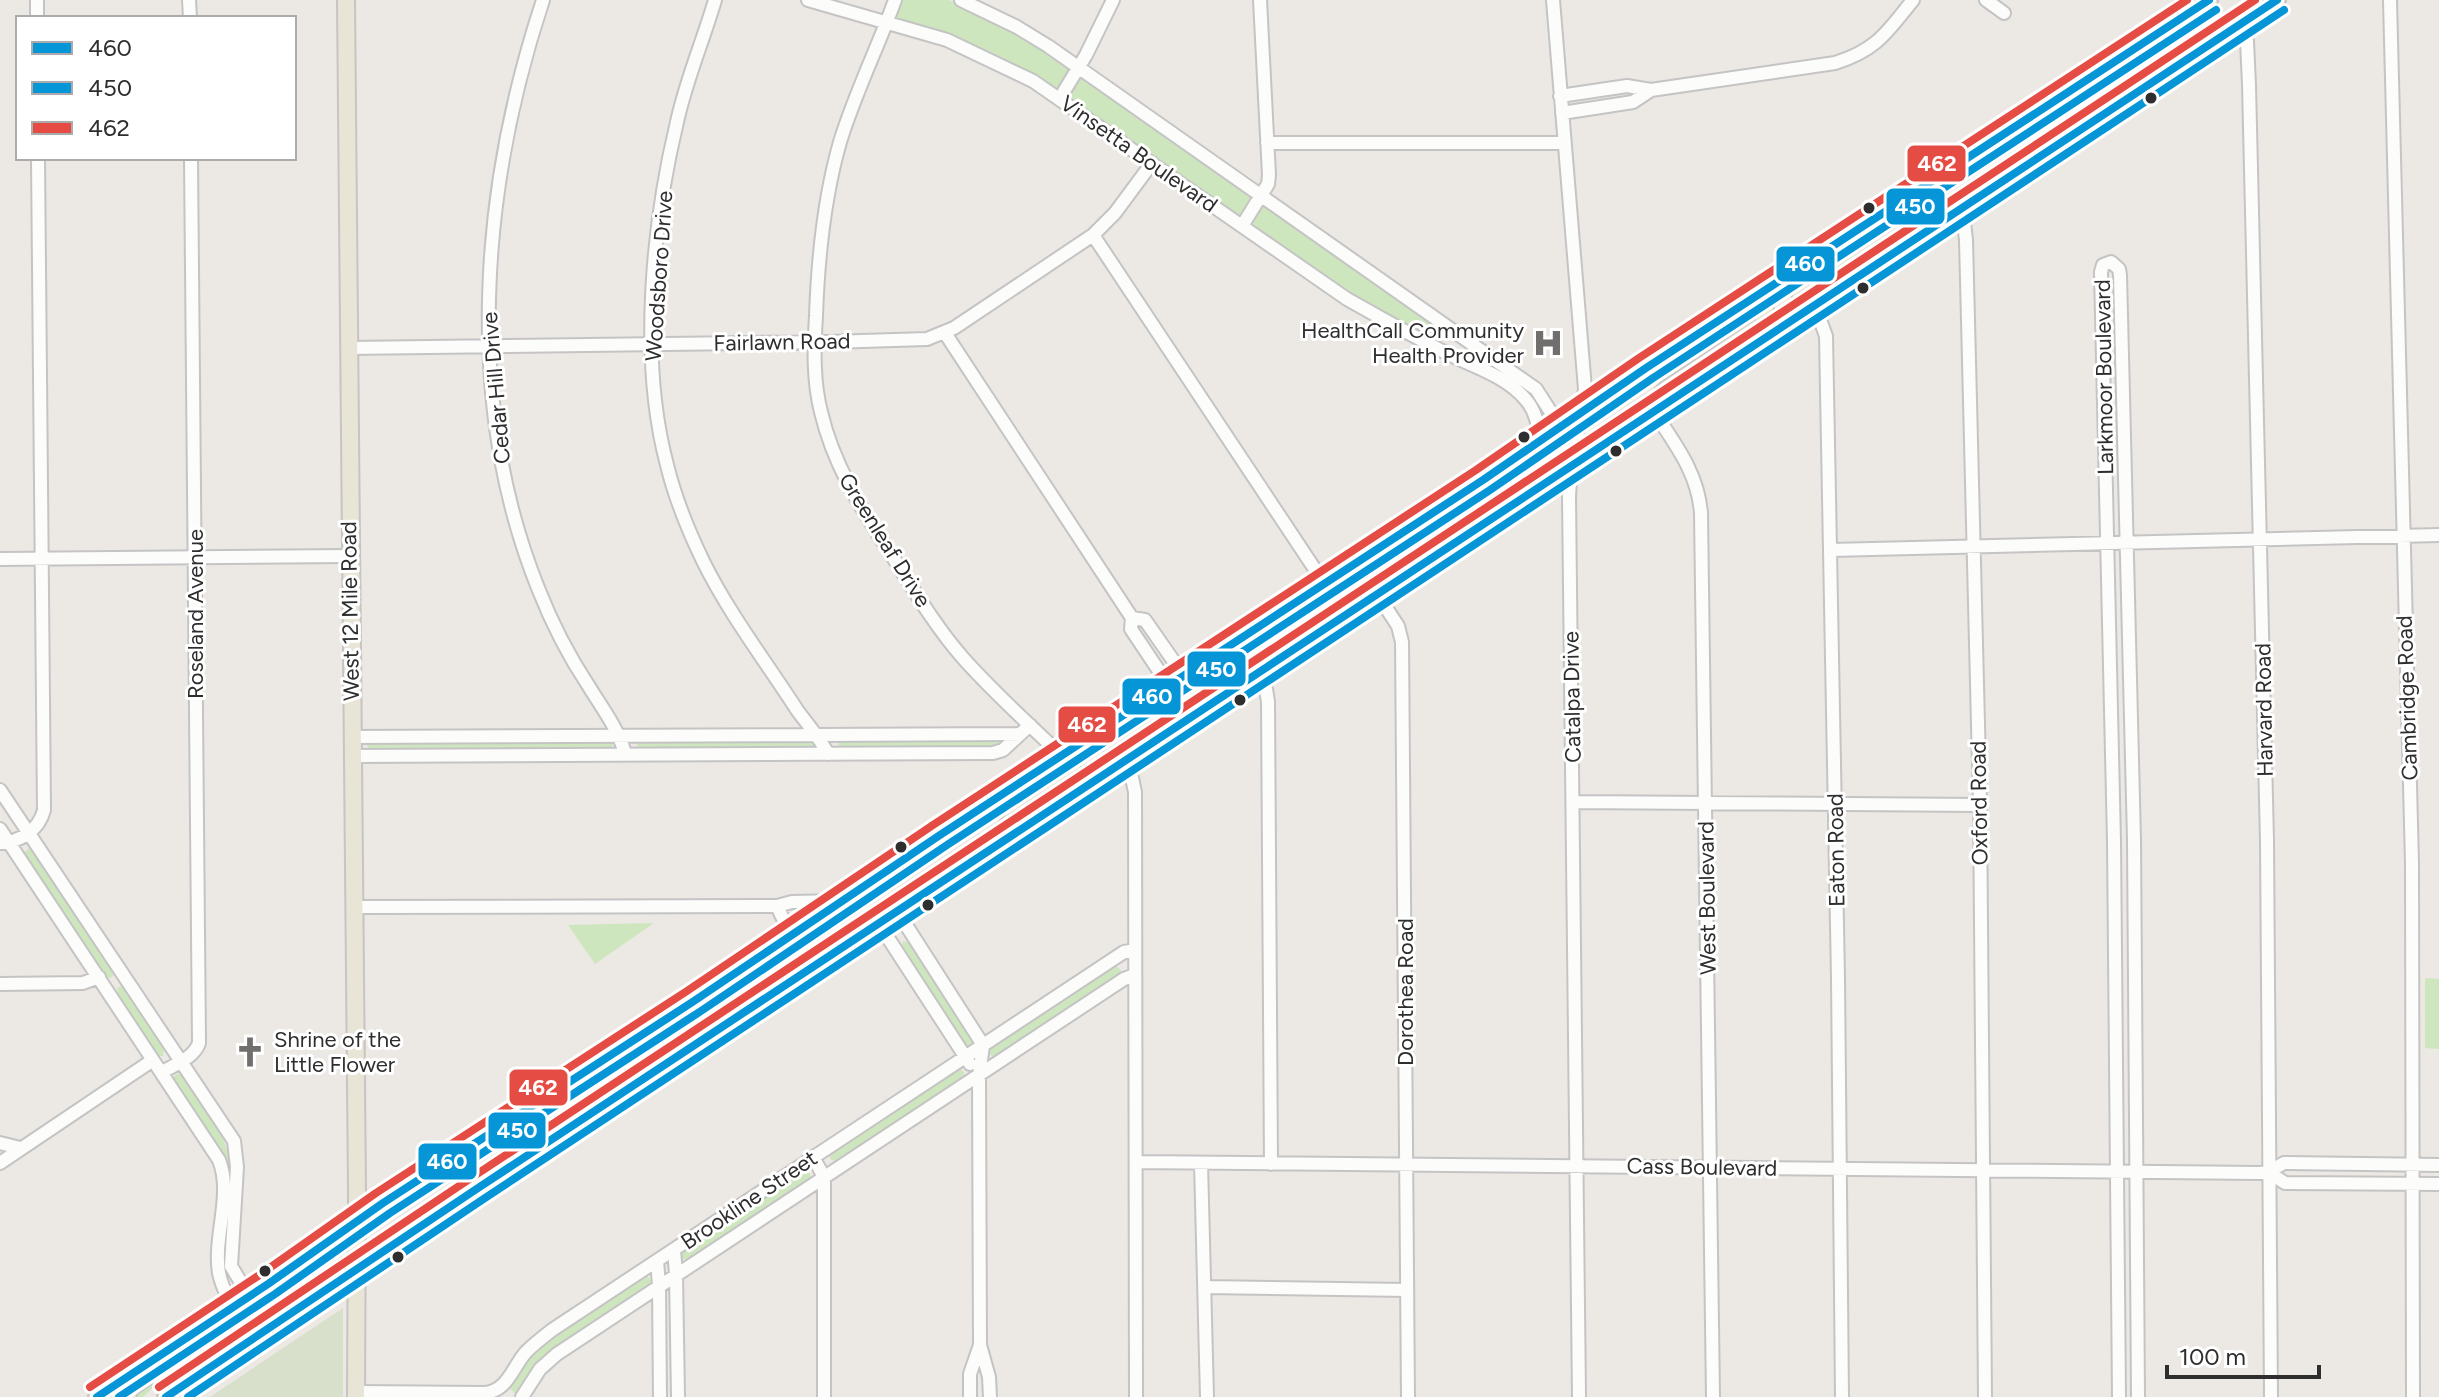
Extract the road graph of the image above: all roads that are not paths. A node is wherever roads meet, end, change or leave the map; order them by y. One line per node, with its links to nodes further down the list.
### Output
1 (346, 0): 46 (main road, West 12 Mile Road)
2 (543, 0): 45 (street, Cedar Hill Drive)
3 (715, 0): 44 (street, Woodsboro Drive)
4 (808, 0): 17 (street, Vinsetta Boulevard)
5 (895, 0): 17 (street, Greenleaf Drive)
6 (961, 0): 20 (street, Vinsetta Boulevard)
7 (1113, 0): 20 (street)
8 (1260, 0): 27 (street)
9 (1553, 0): 22 (street, Catalpa Drive)
10 (1913, 0): 21 (street)
11 (1986, 0): 15 (street)
12 (2209, 0): 16 (main road)
13 (2277, 0): 18 (main road)
14 (2390, 0): 55 (street, Cambridge Road)
15 (2004, 13)
16 (2186, 15): 19 (main road); 25 (main road)
17 (887, 22): 23 (street, Vinsetta Boulevard); 43 (street, Greenleaf Drive)
18 (2241, 24): 25 (main road); 56 (street, Harvard Road)
19 (2165, 30): 26 (main road); 29 (main road)
20 (1078, 68): 23 (street); 34 (street, Vinsetta Boulevard)
21 (1651, 90): 22 (street); 24 (street)
22 (1560, 96): 24 (street, Catalpa Drive)
23 (1060, 98): 32 (street, Vinsetta Boulevard)
24 (1562, 113): 28 (street, Catalpa Drive)
25 (2083, 128): 26 (main road)
26 (2066, 140): 35 (main road)
27 (1267, 143): 28 (street); 34 (street)
28 (1564, 143): 49 (street, Catalpa Drive)
29 (1990, 145): 33 (main road); 38 (main road)
30 (38, 160): 64 (street)
31 (191, 160): 62 (street, Roseland Avenue)
32 (1152, 163): 36 (street, Vinsetta Boulevard); 37 (street, Fairlawn Road)
33 (1916, 192): 39 (main road); 40 (main road)
34 (1261, 196): 36 (street); 42 (street, Vinsetta Boulevard)
35 (1959, 210): 38 (main road); 59 (street, Oxford Road)
36 (1242, 226): 47 (street, Vinsetta Boulevard)
37 (1093, 235): 41 (street, Fairlawn Road); 65 (street)
38 (1896, 252): 40 (main road)
39 (1751, 302): 48 (main road); 49 (main road)
40 (1812, 307): 48 (main road); 60 (street, Eaton Road)
41 (945, 333): 43 (street, Fairlawn Road); 67 (street)
42 (1459, 334): 47 (street); 50 (street, Vinsetta Boulevard)
43 (815, 342): 44 (street, Fairlawn Road); 71 (street, Greenleaf Drive)
44 (652, 344): 45 (street, Fairlawn Road); 74 (street, Woodsboro Drive)
45 (490, 346): 46 (street, Fairlawn Road); 73 (street, Cedar Hill Drive)
46 (348, 348): 61 (main road, West 12 Mile Road)
47 (1448, 354): 51 (street, Vinsetta Boulevard)
48 (1654, 412): 52 (main road); 83 (street, West Boulevard)
49 (1581, 414): 50 (main road); 52 (street, Catalpa Drive)
50 (1561, 428): 51 (main road)
51 (1541, 440): 53 (main road)
52 (1573, 466): 66 (main road); 82 (street, Catalpa Drive)
53 (1483, 480): 65 (main road); 66 (main road)
54 (2439, 535): 55 (street)
55 (2403, 536): 56 (street); 120 (street, Cambridge Road)
56 (2260, 540): 58 (street); 128 (street, Harvard Road)
57 (2107, 543): 58 (street); 58 (street, Larkmoor Boulevard); 59 (street); 89 (street, Larkmoor Boulevard)
58 (2126, 543): 88 (street, Larkmoor Boulevard)
59 (1974, 546): 60 (street); 85 (street, Oxford Road)
60 (1831, 550): 84 (street, Eaton Road)
61 (350, 556): 62 (street); 75 (main road, West 12 Mile Road)
62 (195, 557): 64 (street); 107 (street, Roseland Avenue)
63 (0, 559): 64 (street)
64 (41, 559): 87 (street)
65 (1324, 583): 68 (main road); 69 (main road)
66 (1377, 594): 68 (main road); 119 (street, Dorothea Road)
67 (1132, 618): 69 (street); 70 (street)
68 (1259, 672): 80 (main road); 118 (street)
69 (1184, 676): 70 (main road)
70 (1169, 686): 79 (main road); 80 (main road)
71 (1030, 725): 72 (street); 79 (street, Greenleaf Drive)
72 (1019, 734): 74 (street); 77 (street)
73 (620, 736): 74 (street); 75 (street); 76 (street, Cedar Hill Drive)
74 (819, 736): 77 (street, Woodsboro Drive)
75 (351, 737): 78 (main road, West 12 Mile Road)
76 (625, 753): 77 (street); 78 (street)
77 (828, 754)
78 (351, 756): 94 (main road, West 12 Mile Road)
79 (1062, 756): 91 (main road); 92 (main road)
80 (1123, 763): 91 (main road); 98 (street)
81 (0, 790): 87 (street)
82 (1573, 802): 83 (street); 122 (street, Catalpa Drive)
83 (1706, 804): 84 (street); 123 (street, West Boulevard)
84 (1835, 804): 85 (street); 124 (street, Eaton Road)
85 (1980, 805): 125 (street, Oxford Road)
86 (0, 829): 90 (street)
87 (29, 834): 90 (street); 100 (street)
88 (2134, 840): 89 (street); 127 (street, Larkmoor Boulevard)
89 (2114, 841): 126 (street, Larkmoor Boulevard)
90 (5, 843): 101 (street)
91 (985, 853): 95 (main road)
92 (841, 901): 93 (street); 97 (main road)
93 (777, 906): 94 (street); 97 (street)
94 (353, 907): 133 (main road, West 12 Mile Road)
95 (897, 911): 96 (main road); 104 (street)
96 (879, 924): 105 (street); 111 (main road)
97 (786, 938): 103 (main road)
98 (1135, 950): 99 (street); 104 (street, Brookline Street)
99 (1135, 975): 109 (street, Brookline Street); 115 (street)
100 (125, 977): 101 (street); 107 (street)
101 (103, 982): 102 (street); 106 (street)
102 (0, 984)
103 (694, 1001): 110 (main road); 111 (main road)
104 (983, 1045): 105 (street, Brookline Street); 109 (street)
105 (966, 1057): 109 (street); 114 (street, Brookline Street)
106 (153, 1060): 108 (street); 113 (street)
107 (180, 1061): 108 (street); 141 (street)
108 (162, 1072): 142 (street)
109 (979, 1076): 129 (street, Brookline Street); 144 (street)
110 (569, 1081): 132 (main road); 133 (main road)
111 (631, 1087): 132 (main road)
112 (0, 1143): 113 (street)
113 (20, 1148): 116 (street)
114 (813, 1157): 129 (street); 134 (street, Brookline Street)
115 (1136, 1162): 117 (street, Cass Boulevard); 158 (street)
116 (0, 1163)
117 (1201, 1163): 118 (street, Cass Boulevard); 139 (street)
118 (1271, 1164): 119 (street, Cass Boulevard)
119 (1405, 1164): 122 (street, Cass Boulevard); 140 (street, Dorothea Road)
120 (2412, 1164): 121 (street, Cass Boulevard); 128 (street, Cass Boulevard); 130 (street, Cambridge Road)
121 (2439, 1165)
122 (1577, 1166): 123 (street, Cass Boulevard); 161 (street, Catalpa Drive)
123 (1711, 1168): 124 (street, Cass Boulevard); 162 (street, West Boulevard)
124 (1840, 1169): 125 (street, Cass Boulevard); 163 (street, Eaton Road)
125 (1984, 1170): 126 (street, Cass Boulevard); 164 (street, Oxford Road)
126 (2117, 1172): 127 (street, Cass Boulevard); 147 (street, Larkmoor Boulevard)
127 (2137, 1172): 128 (street, Cass Boulevard); 148 (street, Larkmoor Boulevard)
128 (2268, 1172): 130 (street, Cass Boulevard); 165 (street, Harvard Road)
129 (824, 1177): 137 (street, Brookline Street); 155 (street)
130 (2412, 1184): 131 (street, Cass Boulevard); 166 (street, Cambridge Road)
131 (2439, 1184)
132 (430, 1220): 136 (main road)
133 (356, 1223): 136 (main road, West 12 Mile Road); 141 (main road)
134 (674, 1250): 135 (street, Brookline Street); 137 (street)
135 (657, 1261): 138 (street); 145 (street, Brookline Street)
136 (356, 1269): 143 (main road); 146 (main road, West 12 Mile Road)
137 (676, 1274): 138 (street, Brookline Street); 154 (street)
138 (659, 1285): 152 (street, Brookline Street); 153 (street)
139 (1205, 1287): 140 (street); 159 (street)
140 (1407, 1290): 160 (street, Dorothea Road)
141 (249, 1296): 142 (main road); 143 (main road)
142 (233, 1308): 149 (main road); 150 (main road)
143 (251, 1339): 151 (main road)
144 (980, 1345): 156 (street); 157 (street)
145 (500, 1393): 146 (street, Brookline Street)
146 (356, 1394)
147 (2119, 1396): 148 (street, Larkmoor Boulevard)
148 (2138, 1396)
149 (97, 1397)
150 (127, 1397)
151 (166, 1397)
152 (522, 1397)
153 (660, 1397)
154 (678, 1397)
155 (824, 1397)
156 (970, 1397)
157 (990, 1397)
158 (1136, 1397)
159 (1207, 1397)
160 (1408, 1397)
161 (1579, 1397)
162 (1713, 1397)
163 (1842, 1397)
164 (1985, 1397)
165 (2271, 1397)
166 (2413, 1397)

